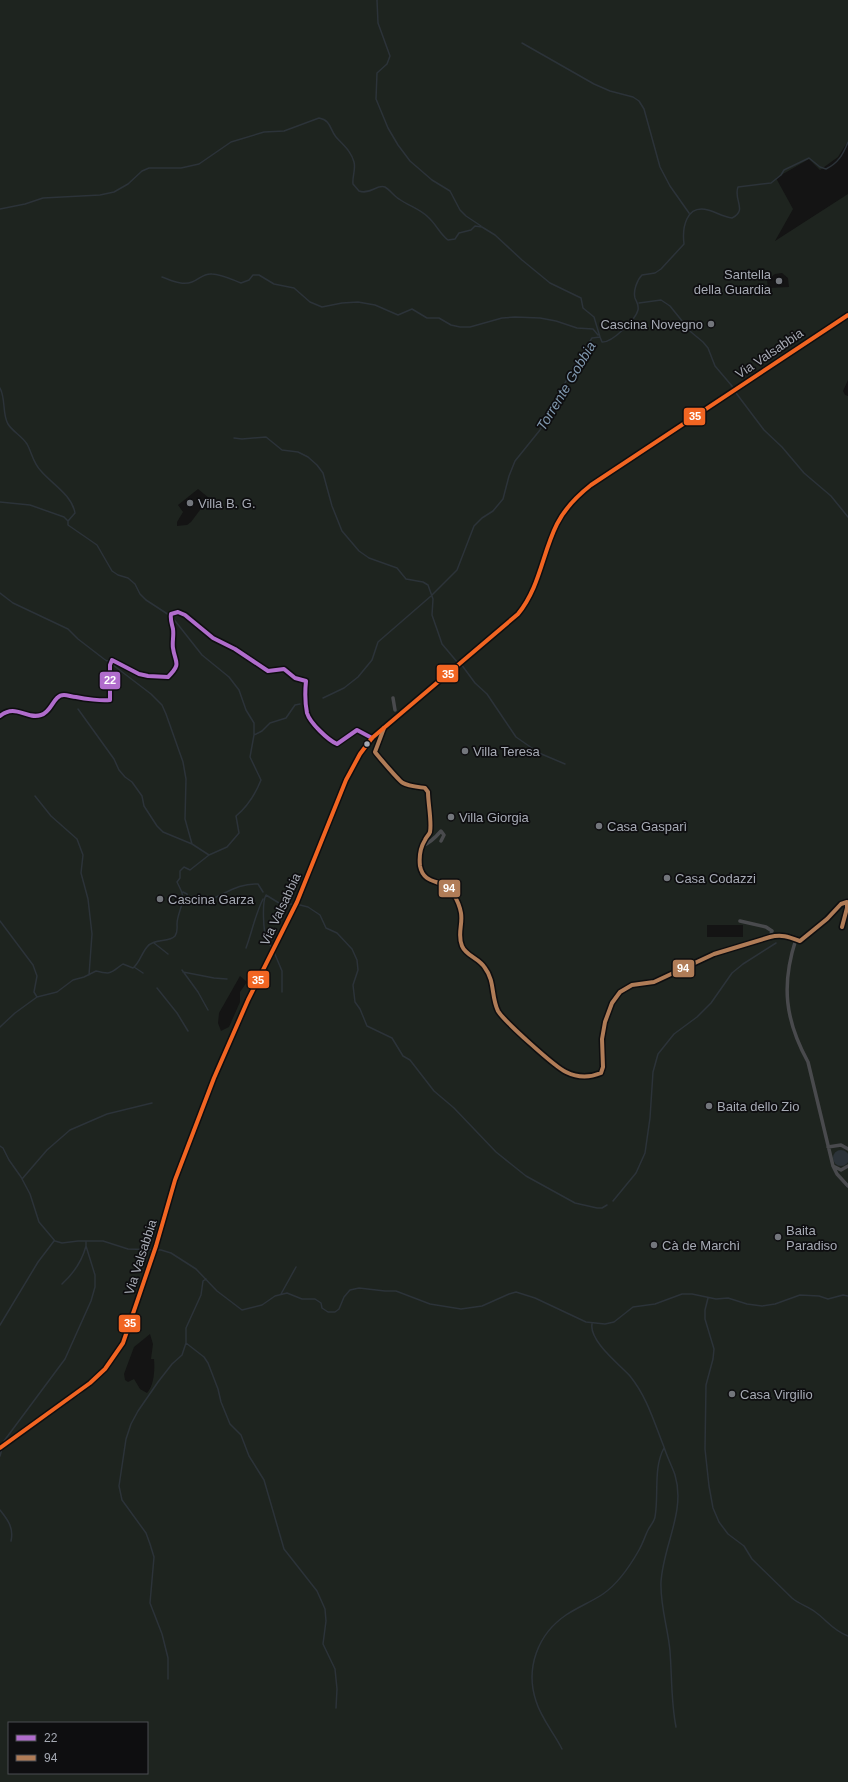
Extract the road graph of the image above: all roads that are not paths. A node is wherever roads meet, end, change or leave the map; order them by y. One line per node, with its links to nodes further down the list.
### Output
1 (848, 315): 2 (main road, Via Valsabbia)
2 (705, 410)
3 (604, 476): 7 (main road, Via Valsabbia)
4 (393, 698): 5 (street)
5 (395, 710)
6 (0, 716): 8 (street)
7 (384, 728): 8 (main road, Via Valsabbia); 10 (street)
8 (372, 738): 15 (main road, Via Valsabbia)
9 (441, 841): 10 (street)
10 (422, 846): 13 (street)
11 (740, 921): 13 (street)
12 (842, 927): 14 (street)
13 (770, 937): 14 (street)
14 (796, 939): 16 (street)
15 (229, 1044)
16 (828, 1147): 17 (street); 18 (street)
17 (848, 1149)
18 (833, 1166): 19 (street); 21 (street)
19 (848, 1166)
20 (174, 1182): 22 (main road, Via Valsabbia)
21 (848, 1186)
22 (78, 1393)

